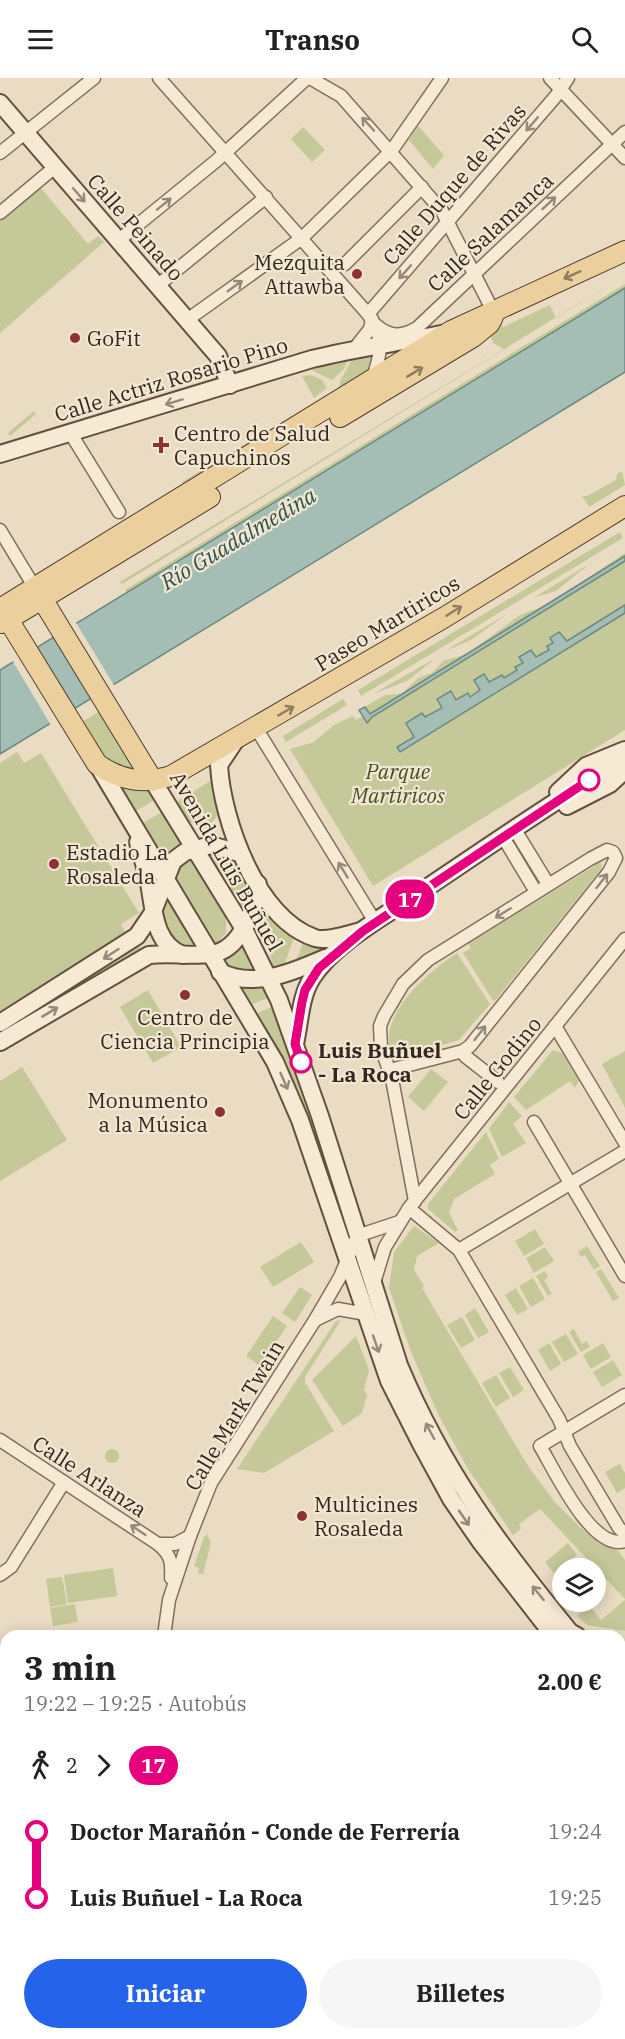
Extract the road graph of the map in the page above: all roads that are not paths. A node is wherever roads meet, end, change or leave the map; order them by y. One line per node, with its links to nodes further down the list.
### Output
1 (94, 78): 9 (street)
2 (159, 78): 13 (street)
3 (309, 78): 11 (street, one-way to 3); 13 (street)
4 (442, 78): 11 (street)
5 (550, 78): 6 (street)
6 (564, 83): 10 (street); 19 (street, Calle Duque de Rivas, one-way to 19)
7 (0, 103): 9 (main road, Calle Peinado)
8 (625, 132): 10 (street, Calle Salamanca)
9 (25, 133): 12 (street); 15 (main road, Calle Peinado)
10 (612, 144): 14 (street); 24 (street, Calle Salamanca, one-way to 10)
11 (392, 150): 16 (street); 20 (street)
12 (0, 153)
13 (225, 153): 17 (street); 21 (street, one-way to 13)
14 (625, 158)
15 (55, 167): 18 (street); 21 (main road, Calle Peinado, one-way to 21)
16 (422, 187): 19 (street); 23 (street)
17 (266, 197): 20 (street); 25 (street)
18 (0, 213)
19 (450, 221): 24 (street); 27 (street, Calle Duque de Rivas, one-way to 27)
20 (302, 238): 27 (street); 28 (street, one-way to 20)
21 (118, 240): 25 (main road, Calle Peinado)
22 (625, 251): 26 (main road, one-way to 26)
23 (345, 264)
24 (476, 272): 26 (street); 27 (street, Calle Salamanca)
25 (157, 286): 28 (main road, Calle Peinado)
26 (493, 311): 29 (main road); 39 (main road, one-way to 26)
27 (372, 319): 30 (street); 31 (street)
28 (187, 320): 33 (main road, Calle Peinado)
29 (451, 332): 30 (main road, Calle Actriz Rosario Pino); 32 (main road)
30 (382, 345): 31 (main road, Calle Actriz Rosario Pino); 32 (street)
31 (355, 348): 33 (main road, Calle Actriz Rosario Pino)
32 (371, 382): 39 (main road)
33 (230, 385): 34 (main road, Calle Actriz Rosario Pino, one-way to 34)
34 (71, 434): 35 (main road, Calle Actriz Rosario Pino); 37 (street)
35 (0, 454)
36 (625, 506): 41 (main road, Paseo Martiricos, one-way to 36)
37 (119, 512)
38 (0, 530): 39 (street)
39 (39, 594): 40 (main road); 47 (main road, Avenida Luis Buñuel)
40 (2, 614): 45 (main road)
41 (256, 728): 42 (main road, Paseo Martiricos); 58 (street, one-way to 41)
42 (236, 740): 47 (main road, Paseo Martiricos); 52 (main road)
43 (625, 750): 48 (main road)
44 (625, 759): 48 (main road)
45 (97, 764): 47 (main road); 49 (main road)
46 (625, 770): 48 (main road)
47 (162, 779): 51 (main road, Avenida Luis Buñuel)
48 (543, 811): 50 (main road)
49 (133, 824): 53 (main road); 57 (main road)
50 (505, 836): 55 (street); 56 (street); 58 (main road)
51 (194, 848): 52 (main road); 53 (main road); 59 (main road, Avenida Luis Buñuel)
52 (239, 853): 54 (main road)
53 (166, 877): 57 (main road); 62 (main road)
54 (258, 884): 58 (main road); 59 (main road)
55 (548, 884): 56 (street); 71 (street, one-way to 55)
56 (536, 892): 71 (street, one-way to 71)
57 (152, 914): 61 (main road); 66 (main road, one-way to 66)
58 (368, 925): 63 (main road)
59 (244, 929): 62 (main road); 65 (main road, Avenida Luis Buñuel)
60 (625, 939): 67 (street, Calle Godino)
61 (175, 952): 62 (main road); 64 (main road); 68 (main road, one-way to 61)
62 (213, 954): 64 (main road)
63 (334, 954): 65 (main road); 69 (main road, Avenida Luis Buñuel)
64 (225, 975): 65 (main road); 81 (main road, one-way to 81)
65 (268, 978): 69 (main road, Avenida Luis Buñuel)
66 (0, 1023)
67 (555, 1026): 74 (street); 77 (street, Calle Godino)
68 (0, 1042)
69 (295, 1044): 79 (main road, Avenida Luis Buñuel)
70 (465, 1056): 72 (street)
71 (390, 1070): 77 (street)
72 (498, 1082)
73 (534, 1122): 76 (street)
74 (625, 1143)
75 (625, 1152): 76 (street)
76 (571, 1184): 80 (street); 82 (street)
77 (412, 1205): 78 (street, Calle Godino); 80 (street)
78 (399, 1222): 79 (street); 83 (street, Calle Godino)
79 (357, 1236): 81 (street); 83 (main road, Avenida Luis Buñuel)
80 (459, 1250): 87 (street)
81 (347, 1255): 84 (main road); 85 (street, Calle Mark Twain)
82 (625, 1276)
83 (373, 1287): 99 (main road, Avenida Luis Buñuel, one-way to 83)
84 (366, 1314): 85 (street); 98 (main road, one-way to 98)
85 (315, 1320): 91 (street, Calle Mark Twain)
86 (625, 1395): 87 (street)
87 (565, 1431): 90 (street); 92 (street)
88 (0, 1440): 89 (street, Calle Arlanza)
89 (64, 1482): 94 (street, Calle Arlanza, one-way to 89); 95 (street)
90 (622, 1531): 92 (street)
91 (190, 1536): 94 (street, Calle Arlanza); 96 (street, Calle Mark Twain)
92 (602, 1537): 93 (street)
93 (625, 1541)
94 (158, 1544): 96 (street, Calle Arlanza)
95 (0, 1575)
96 (169, 1600): 97 (street, Calle Mark Twain)
97 (165, 1630)
98 (549, 1630)
99 (568, 1630)

